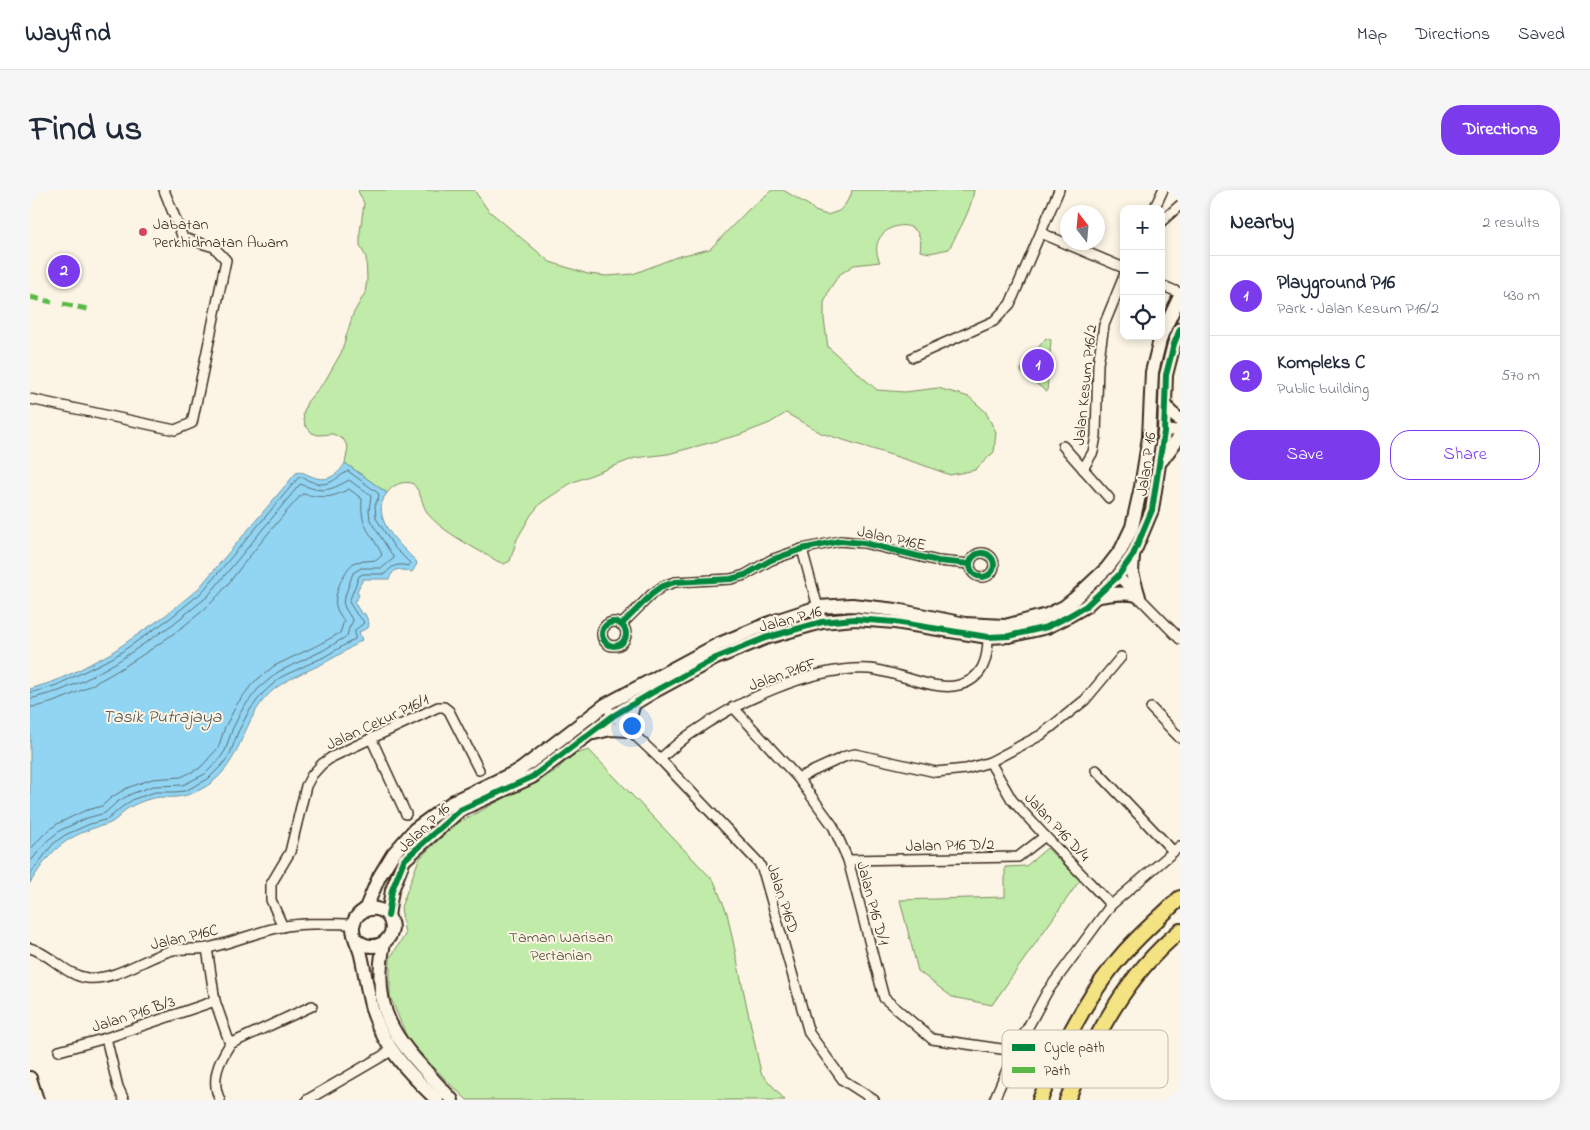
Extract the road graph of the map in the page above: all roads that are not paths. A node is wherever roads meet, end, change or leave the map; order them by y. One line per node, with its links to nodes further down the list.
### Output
1 (164, 190): 17 (street)
2 (1059, 190): 7 (street)
3 (1163, 190): 4 (street)
4 (1156, 205)
5 (1180, 205): 6 (street)
6 (1165, 218)
7 (1041, 233): 8 (street); 15 (street)
8 (1120, 266)
9 (1120, 286): 25 (street, Jalan Kesum P16/2)
10 (1165, 287): 11 (street)
11 (1180, 294): 12 (street, Jalan P 16)
12 (1165, 327)
13 (1180, 329): 18 (street, Jalan P 16)
14 (1160, 340): 16 (street, Jalan P 16)
15 (913, 357)
16 (1152, 372): 21 (street); 26 (street, Jalan P 16)
17 (30, 399)
18 (1165, 404): 19 (street); 21 (street, Jalan P 16)
19 (1180, 420)
20 (1180, 428): 21 (street)
21 (1164, 432): 24 (street, Jalan P 16); 26 (street)
22 (1180, 436): 24 (street)
23 (1063, 446): 25 (street)
24 (1160, 462): 29 (street, Jalan P 16)
25 (1083, 469): 27 (street)
26 (1141, 487): 29 (street, Jalan P 16)
27 (1109, 498)
28 (802, 549): 30 (street, Jalan P16E); 35 (street); 37 (street, Jalan P16E)
29 (1127, 552): 31 (street); 32 (street, Jalan P 16); 33 (street)
30 (970, 564)
31 (1118, 576): 32 (street); 33 (street); 34 (street, Jalan P 16)
32 (1092, 583): 35 (street, Jalan P 16)
33 (1138, 596): 34 (street); 39 (street)
34 (1095, 597): 38 (street, Jalan P 16)
35 (818, 607): 36 (street); 42 (street, Jalan P 16)
36 (822, 622): 38 (street, Jalan P 16); 41 (street, Jalan P 16)
37 (621, 625)
38 (988, 637): 43 (street, Jalan P16F)
39 (1180, 639)
40 (1121, 657): 51 (street)
41 (634, 703): 45 (street, Jalan P 16); 46 (street)
42 (605, 705): 45 (street, Jalan P16D); 61 (street, Jalan P 16)
43 (733, 707): 50 (street, Jalan P16F); 54 (street, Jalan P16 D/1)
44 (1151, 708): 49 (street)
45 (613, 716): 46 (street, Jalan P16D); 47 (street, Jalan P 16)
46 (628, 730): 47 (street); 50 (street, Jalan P16D)
47 (587, 735): 62 (street, Jalan P 16)
48 (371, 738): 52 (street, Jalan Cekur P16/1); 55 (street); 64 (street, Jalan Cekur P16/1)
49 (1180, 738)
50 (660, 759): 92 (street, Jalan P16D)
51 (990, 762): 54 (street); 56 (street, Jalan P16 D/4)
52 (478, 770)
53 (1096, 770): 57 (street)
54 (798, 778): 58 (street, Jalan P16 D/1)
55 (406, 814)
56 (1045, 836): 58 (street, Jalan P16 D/2); 60 (street, Jalan P16 D/4)
57 (1177, 848): 60 (street)
58 (848, 860): 77 (street, Jalan P16 D/1)
59 (1180, 898): 73 (main road)
60 (1111, 905): 72 (street)
61 (365, 910): 62 (street); 63 (street, Jalan P 16)
62 (388, 916): 67 (street, Jalan P 16)
63 (353, 924): 64 (street, Jalan P16C); 66 (street)
64 (283, 927): 69 (street, Jalan P16C)
65 (1180, 931): 74 (main road)
66 (357, 940): 67 (street); 79 (street)
67 (384, 943): 91 (street, Jalan P 16)
68 (30, 948): 69 (street, Jalan P16C)
69 (207, 948): 70 (street)
70 (215, 1001): 75 (street, Jalan P16 B/3); 76 (street)
71 (312, 1006): 76 (street)
72 (1026, 1030)
73 (1073, 1030)
74 (1100, 1030)
75 (106, 1038): 78 (street, Jalan P16 B/3); 87 (street)
76 (230, 1044): 88 (street)
77 (1002, 1049)
78 (59, 1051)
79 (391, 1051): 89 (street); 90 (street)
80 (30, 1078): 86 (street)
81 (1002, 1081): 93 (street)
82 (1042, 1088): 94 (main road)
83 (1045, 1088): 95 (main road)
84 (1072, 1088): 96 (main road)
85 (1075, 1088): 97 (main road)
86 (37, 1100)
87 (124, 1100)
88 (220, 1100)
89 (307, 1100)
90 (436, 1100)
91 (452, 1100)
92 (874, 1100)
93 (994, 1100)
94 (1036, 1100)
95 (1040, 1100)
96 (1067, 1100)
97 (1071, 1100)

